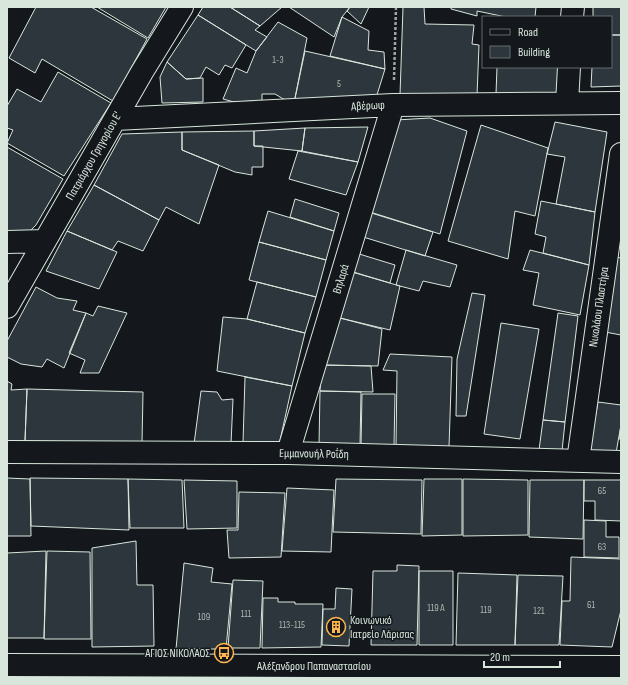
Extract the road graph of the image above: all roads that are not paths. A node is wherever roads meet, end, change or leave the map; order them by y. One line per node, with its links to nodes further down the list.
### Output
1 (182, 7): 6 (street, Πατριάρχου Γρηγορίου Ε')
2 (569, 68): 3 (street)
3 (567, 103): 4 (street, Αβέρωφ); 5 (street, Αβέρωφ)
4 (621, 103)
5 (393, 105): 6 (street, Αβέρωφ); 12 (street, Βηλαρά)
6 (115, 119): 8 (street, Πατριάρχου Γρηγορίου Ε')
7 (621, 154): 13 (street, Νικολάου Πλαστήρα)
8 (45, 241): 9 (street); 10 (street, Πατριάρχου Γρηγορίου Ε')
9 (7, 242)
10 (7, 306)
11 (7, 452): 12 (street, Εμμανουήλ Ροΐδη)
12 (288, 453): 13 (street, Εμμανουήλ Ροΐδη)
13 (578, 461): 14 (street, Εμμανουήλ Ροΐδη)
14 (621, 462)
15 (7, 665): 17 (street, Αλέξανδρου Παπαναστασίου)
16 (621, 667): 18 (street, Αλέξανδρου Παπαναστασίου)
17 (198, 672): 18 (street, Αλέξανδρου Παπαναστασίου)
18 (440, 672)

